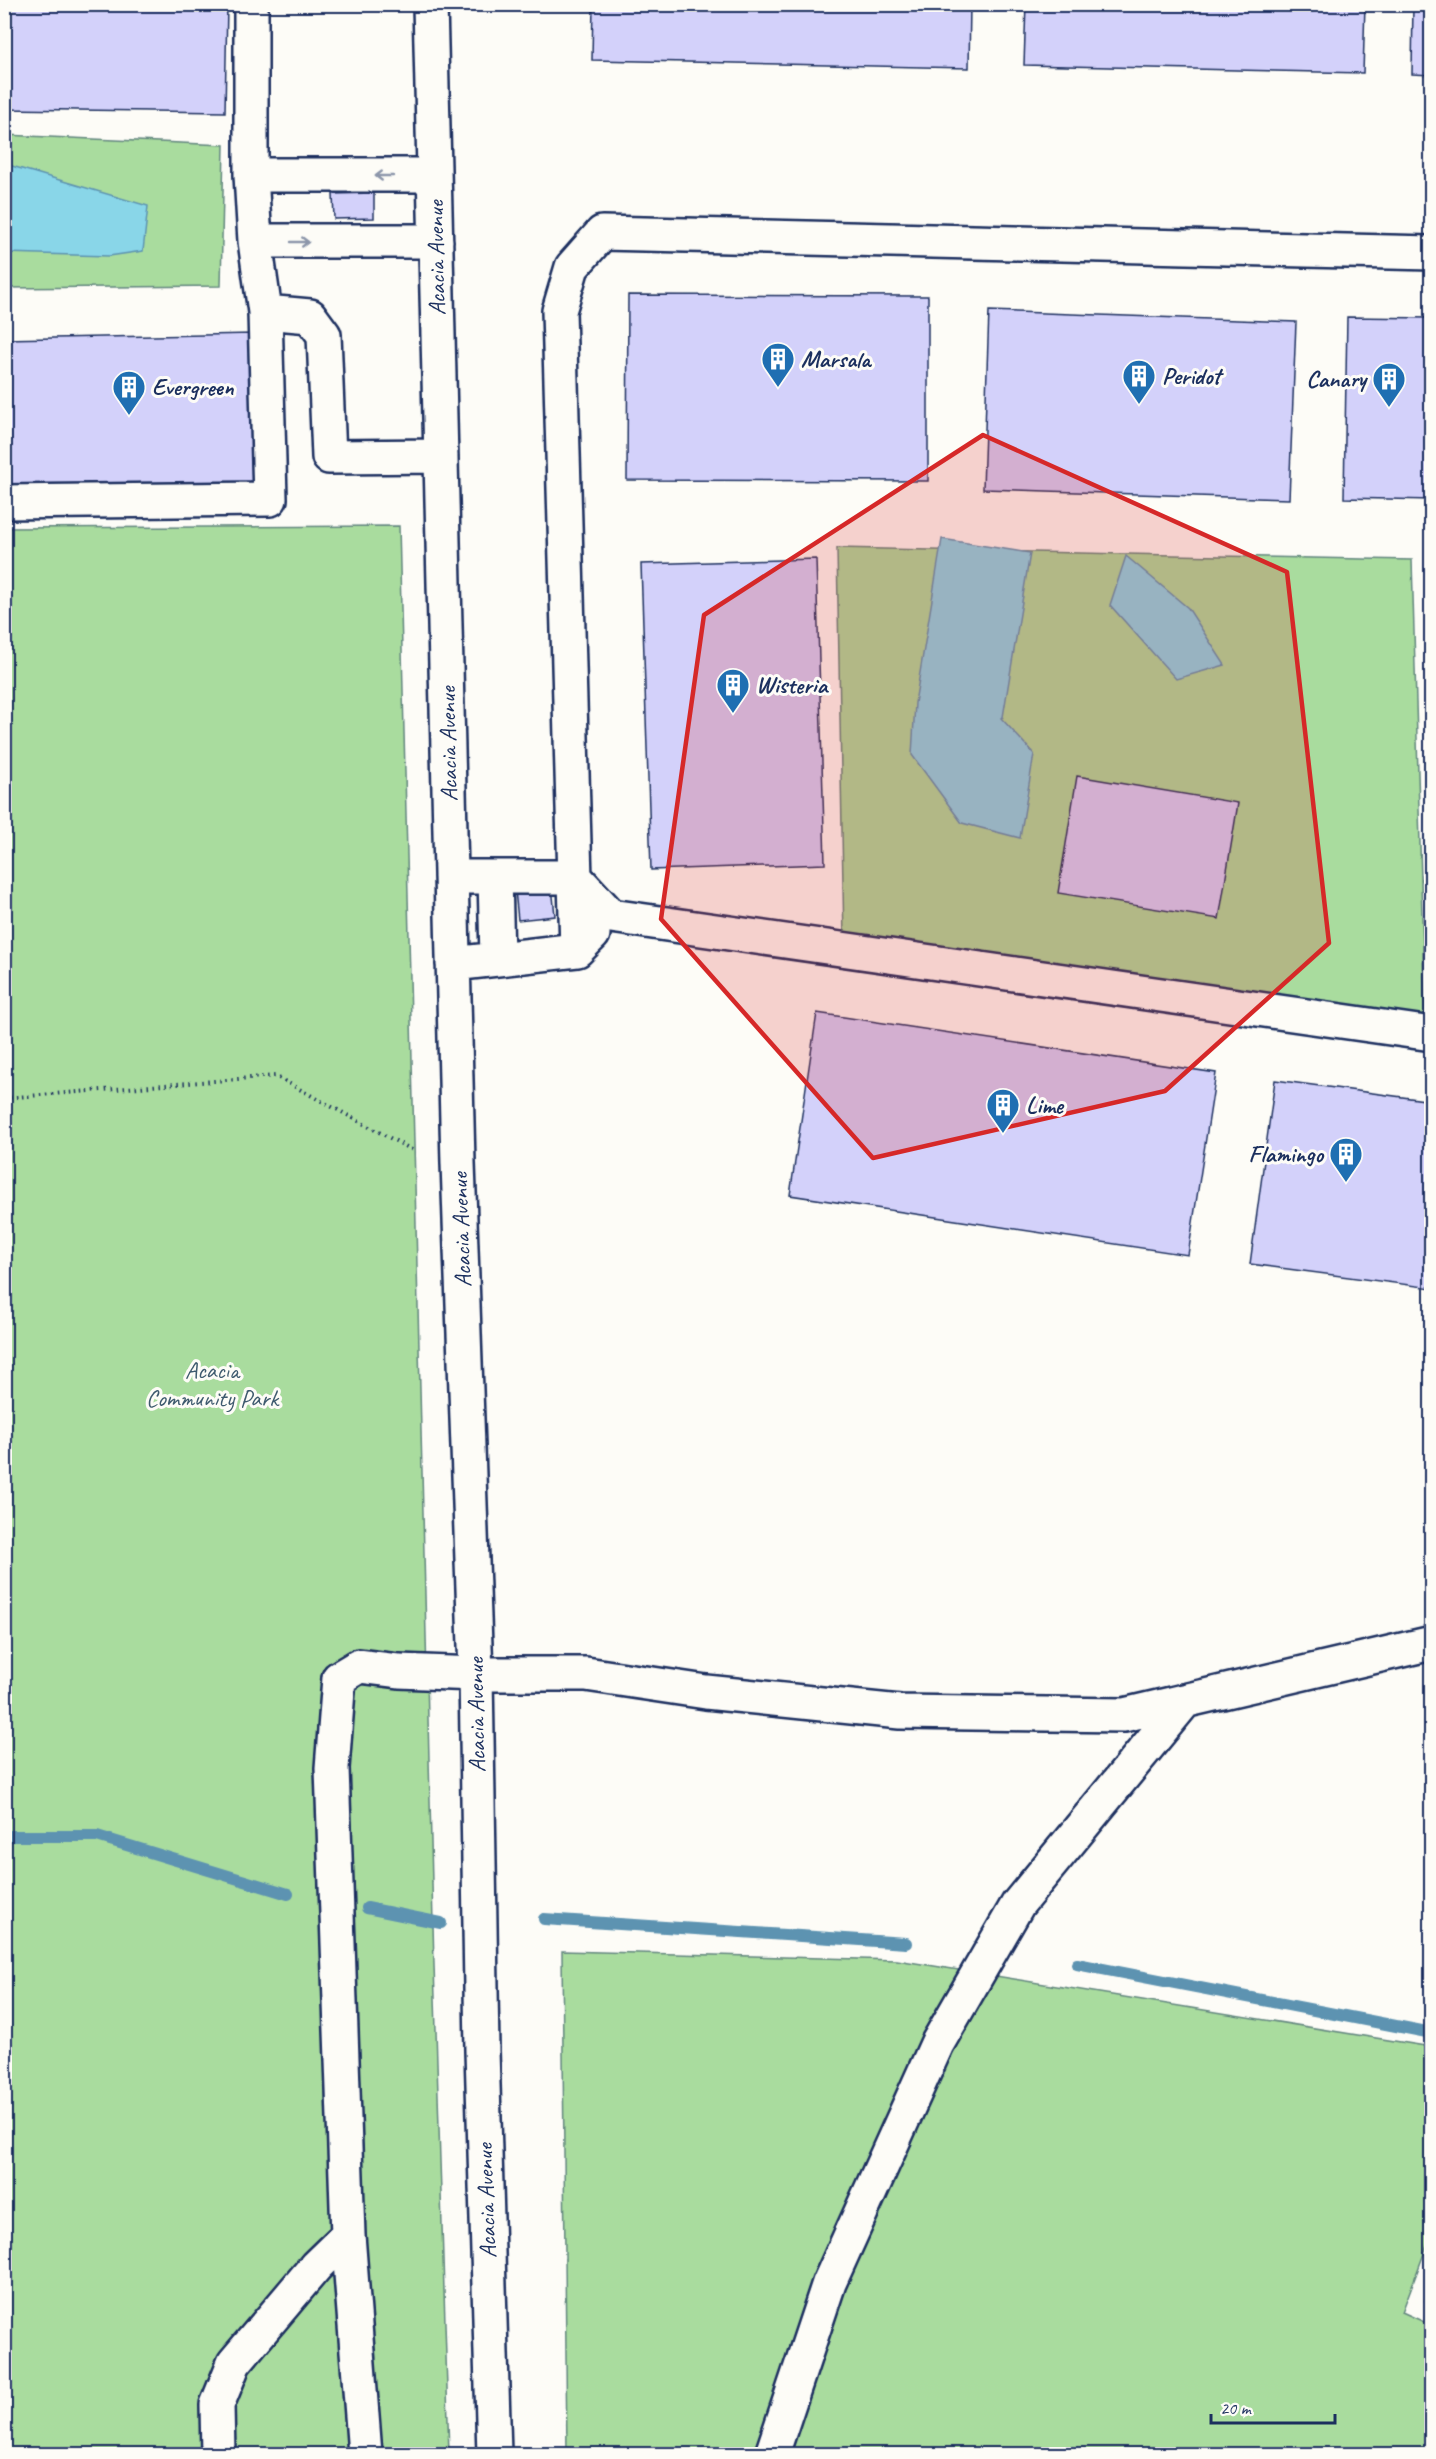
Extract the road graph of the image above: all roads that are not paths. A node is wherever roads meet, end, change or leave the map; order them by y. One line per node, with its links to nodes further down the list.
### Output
1 (251, 4): 4 (street)
2 (430, 4): 3 (street, Acacia Avenue)
3 (434, 175): 4 (street, one-way to 4); 6 (street, Acacia Avenue)
4 (251, 176): 5 (street)
5 (255, 241): 6 (street, one-way to 6); 8 (street)
6 (436, 241): 9 (street, Acacia Avenue)
7 (1431, 253): 13 (street)
8 (265, 312): 9 (street); 10 (street)
9 (441, 456): 11 (street, Acacia Avenue)
10 (4, 502)
11 (451, 877): 12 (street); 17 (street, Acacia Avenue)
12 (495, 877): 13 (street); 16 (street)
13 (575, 877): 14 (street); 15 (street)
14 (611, 916): 15 (street); 18 (street)
15 (577, 950): 16 (street)
16 (497, 957): 17 (street)
17 (453, 964): 20 (street, Acacia Avenue)
18 (1431, 1034)
19 (1431, 1643): 21 (street)
20 (476, 1674): 21 (street); 22 (street); 25 (street, Acacia Avenue)
21 (1185, 1701): 26 (street)
22 (348, 2235): 23 (street); 24 (street)
23 (218, 2454)
24 (365, 2454)
25 (494, 2454)
26 (772, 2454)

